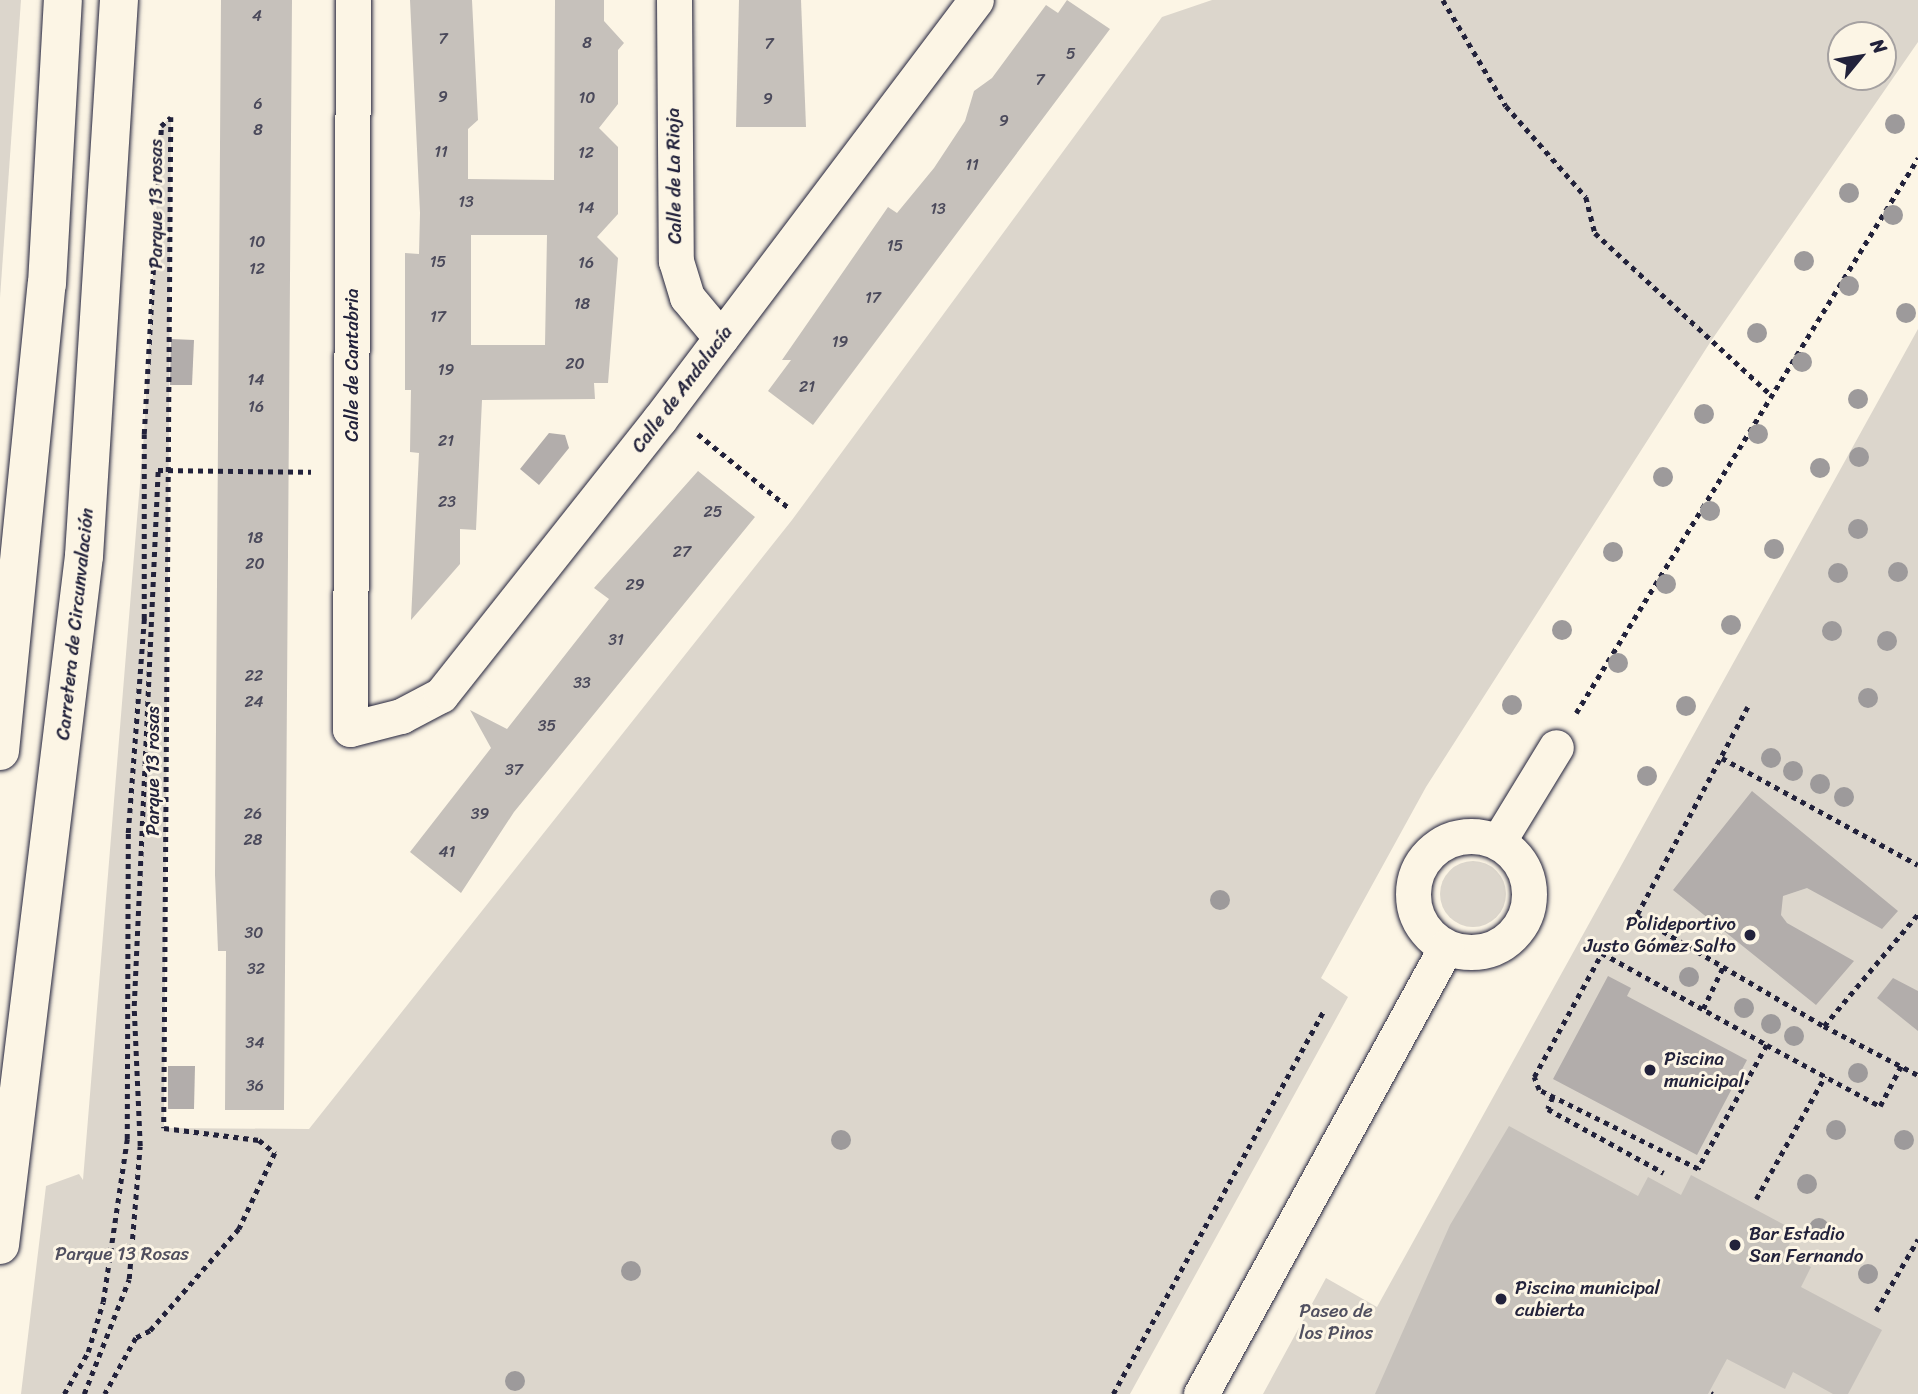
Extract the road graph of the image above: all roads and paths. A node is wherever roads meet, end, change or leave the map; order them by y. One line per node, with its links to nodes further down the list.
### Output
1 (63, 0): 17 (main road)
2 (119, 0): 35 (main road, Carretera de Circunvalación)
3 (353, 0): 15 (street, Calle de Cantabria)
4 (674, 0): 8 (street, Calle de La Rioja)
5 (976, 0): 8 (street, Calle de Andalucía)
6 (1443, 0): 9 (path)
7 (1918, 158): 9 (path)
8 (721, 338): 15 (street, Calle de Andalucía)
9 (1772, 396): 16 (path)
10 (686, 425): 13 (path)
11 (168, 470): 12 (path); 37 (path, Parque 13 rosas); 38 (path); 39 (path, Parque 13 rosas)
12 (322, 472)
13 (789, 508)
14 (1748, 707): 18 (path)
15 (350, 729)
16 (1556, 747): 19 (street)
17 (0, 751)
18 (1722, 758): 20 (path); 23 (path)
19 (1499, 842): 22 (street); 22 (street)
20 (1918, 864)
21 (1918, 914): 26 (path)
22 (1446, 947): 41 (street)
23 (1724, 965): 24 (path); 26 (path)
24 (1703, 1009): 27 (path); 31 (path)
25 (1323, 1012): 40 (path)
26 (1824, 1026): 28 (path)
27 (1767, 1045): 30 (path); 31 (path)
28 (1901, 1066): 29 (path); 30 (path)
29 (1918, 1075)
30 (1825, 1076): 33 (path)
31 (1553, 1097): 32 (path)
32 (1664, 1172)
33 (1756, 1199)
34 (1918, 1239): 36 (path)
35 (0, 1245)
36 (1876, 1311)
37 (64, 1394)
38 (84, 1394)
39 (104, 1394)
40 (1113, 1394)
41 (1200, 1394)

